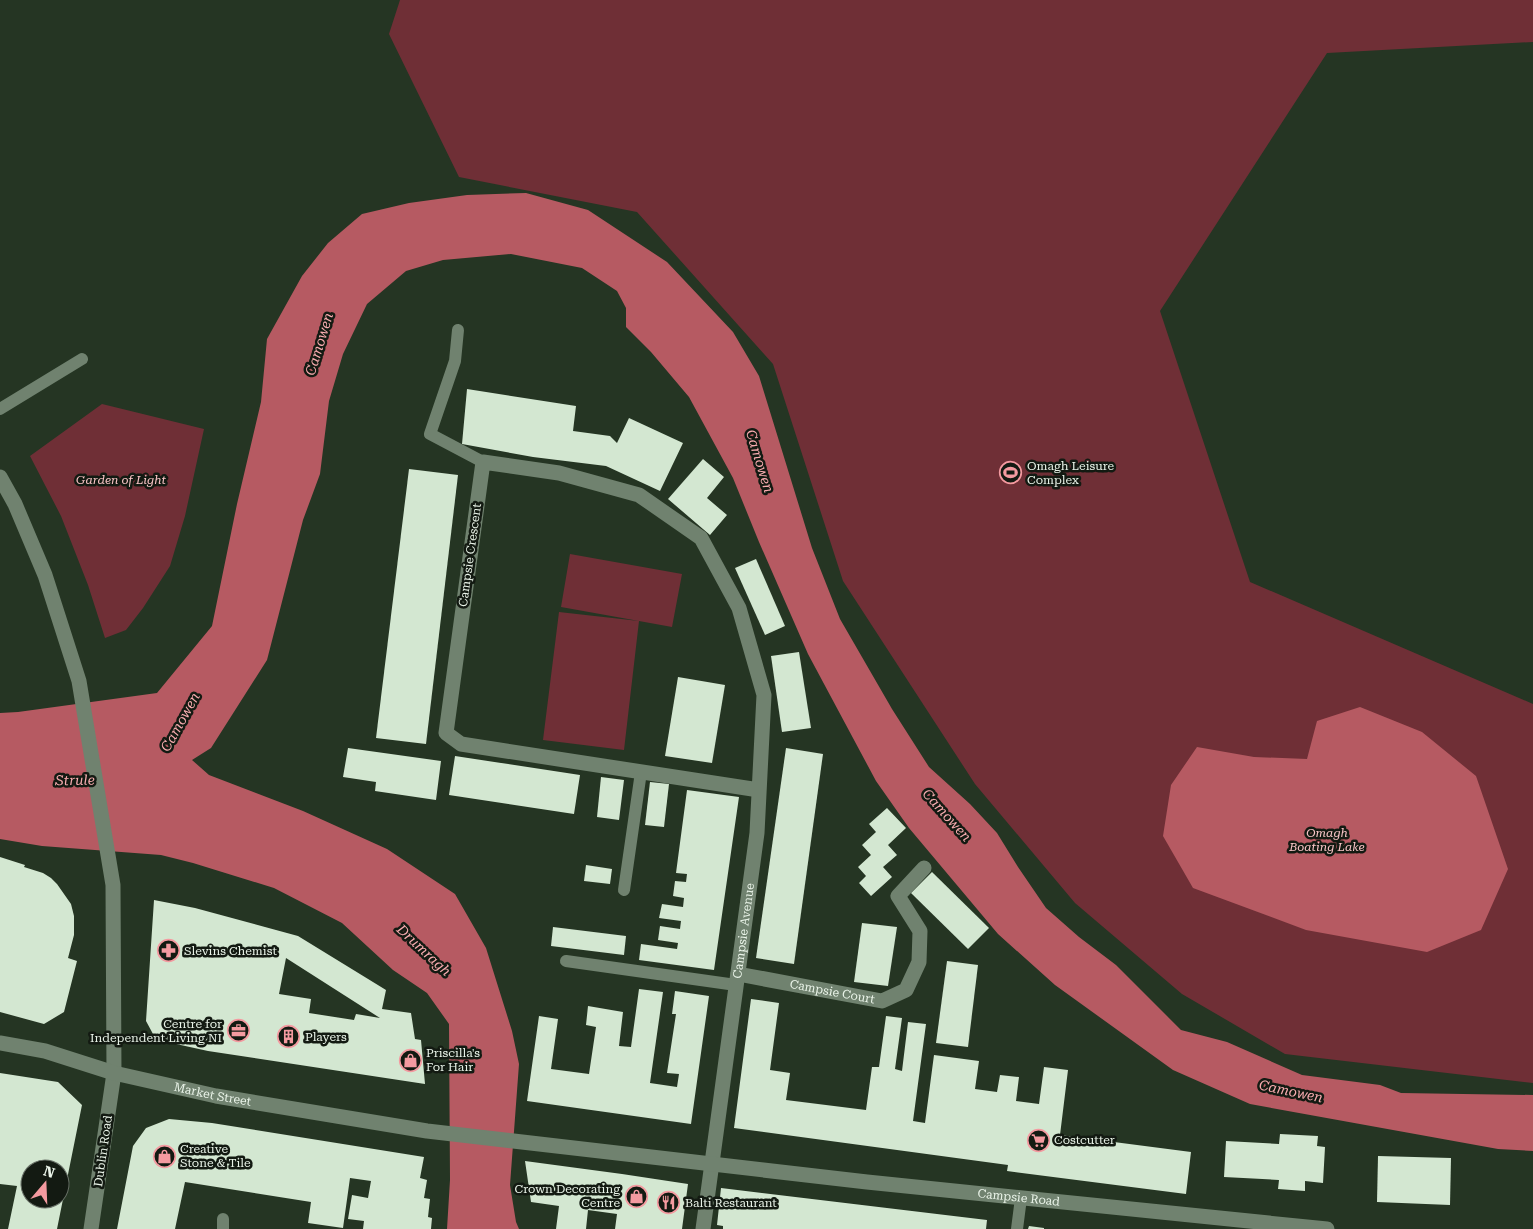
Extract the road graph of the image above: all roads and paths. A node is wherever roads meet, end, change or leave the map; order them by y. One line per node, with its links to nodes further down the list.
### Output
1 (458, 330): 4 (lane)
2 (82, 359): 3 (lane)
3 (0, 409)
4 (483, 462): 6 (main road, Campsie Crescent); 7 (main road, Campsie Avenue)
5 (0, 477): 13 (main road, Dublin Road)
6 (641, 772): 7 (main road, Campsie Crescent); 9 (lane)
7 (759, 790): 11 (main road, Campsie Avenue)
8 (924, 868): 11 (main road, Campsie Court)
9 (624, 890)
10 (566, 960): 11 (lane)
11 (737, 980): 15 (main road, Campsie Avenue)
12 (0, 1043): 13 (main road, Market Street)
13 (114, 1073): 14 (main road, Market Street); 18 (main road, Dublin Road)
14 (534, 1142): 15 (main road, Campsie Road)
15 (712, 1164): 16 (main road, Campsie Road); 19 (main road, Campsie Avenue)
16 (1021, 1198): 17 (main road, Campsie Road); 20 (lane)
17 (1293, 1228): 21 (main road, Campsie Road)
18 (91, 1229)
19 (703, 1229)
20 (1017, 1229)
21 (1327, 1229)

